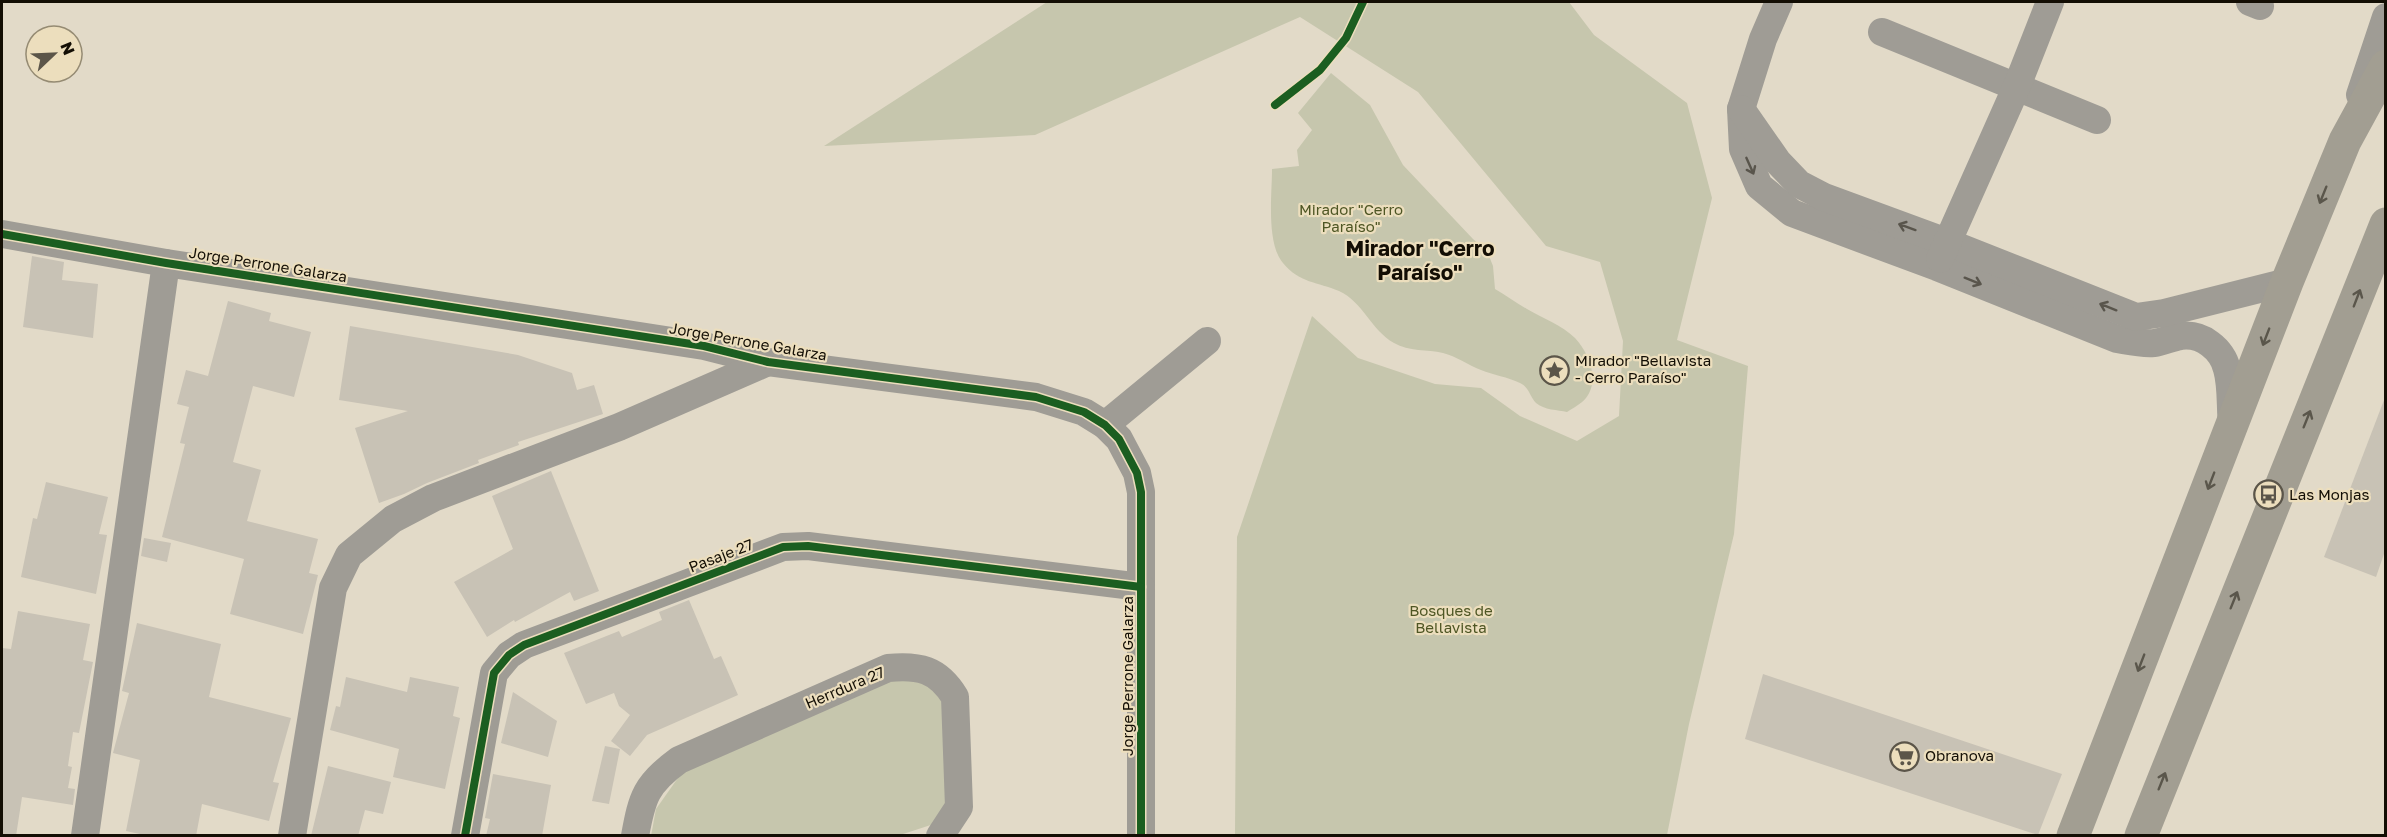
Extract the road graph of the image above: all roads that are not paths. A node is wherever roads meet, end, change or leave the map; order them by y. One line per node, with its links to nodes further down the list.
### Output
1 (1779, 2): 11 (street)
2 (2050, 2): 6 (street)
3 (2385, 17): 8 (street)
4 (1882, 32): 6 (street)
5 (2385, 66): 8 (main road)
6 (2017, 86): 7 (street); 11 (street)
7 (2097, 120)
8 (2345, 141): 13 (main road, one-way to 13)
9 (2385, 224): 26 (main road, one-way to 9)
10 (2, 234): 12 (street, Jorge Perrone Galarza)
11 (1943, 255): 13 (street, one-way to 11); 17 (street, one-way to 17)
12 (166, 263): 15 (street, Jorge Perrone Galarza); 19 (street)
13 (2287, 282): 17 (main road, one-way to 17)
14 (1207, 341): 16 (street)
15 (768, 362): 16 (street, Jorge Perrone Galarza); 20 (street)
16 (1105, 424): 18 (street, Jorge Perrone Galarza)
17 (2232, 426): 25 (main road, one-way to 25)
18 (1141, 587): 21 (street, Pasaje 27); 24 (street, Jorge Perrone Galarza)
19 (85, 836)
20 (292, 836)
21 (465, 836)
22 (635, 836): 23 (street, Herrdura 27)
23 (940, 836)
24 (1141, 836)
25 (2073, 836)
26 (2140, 836)

